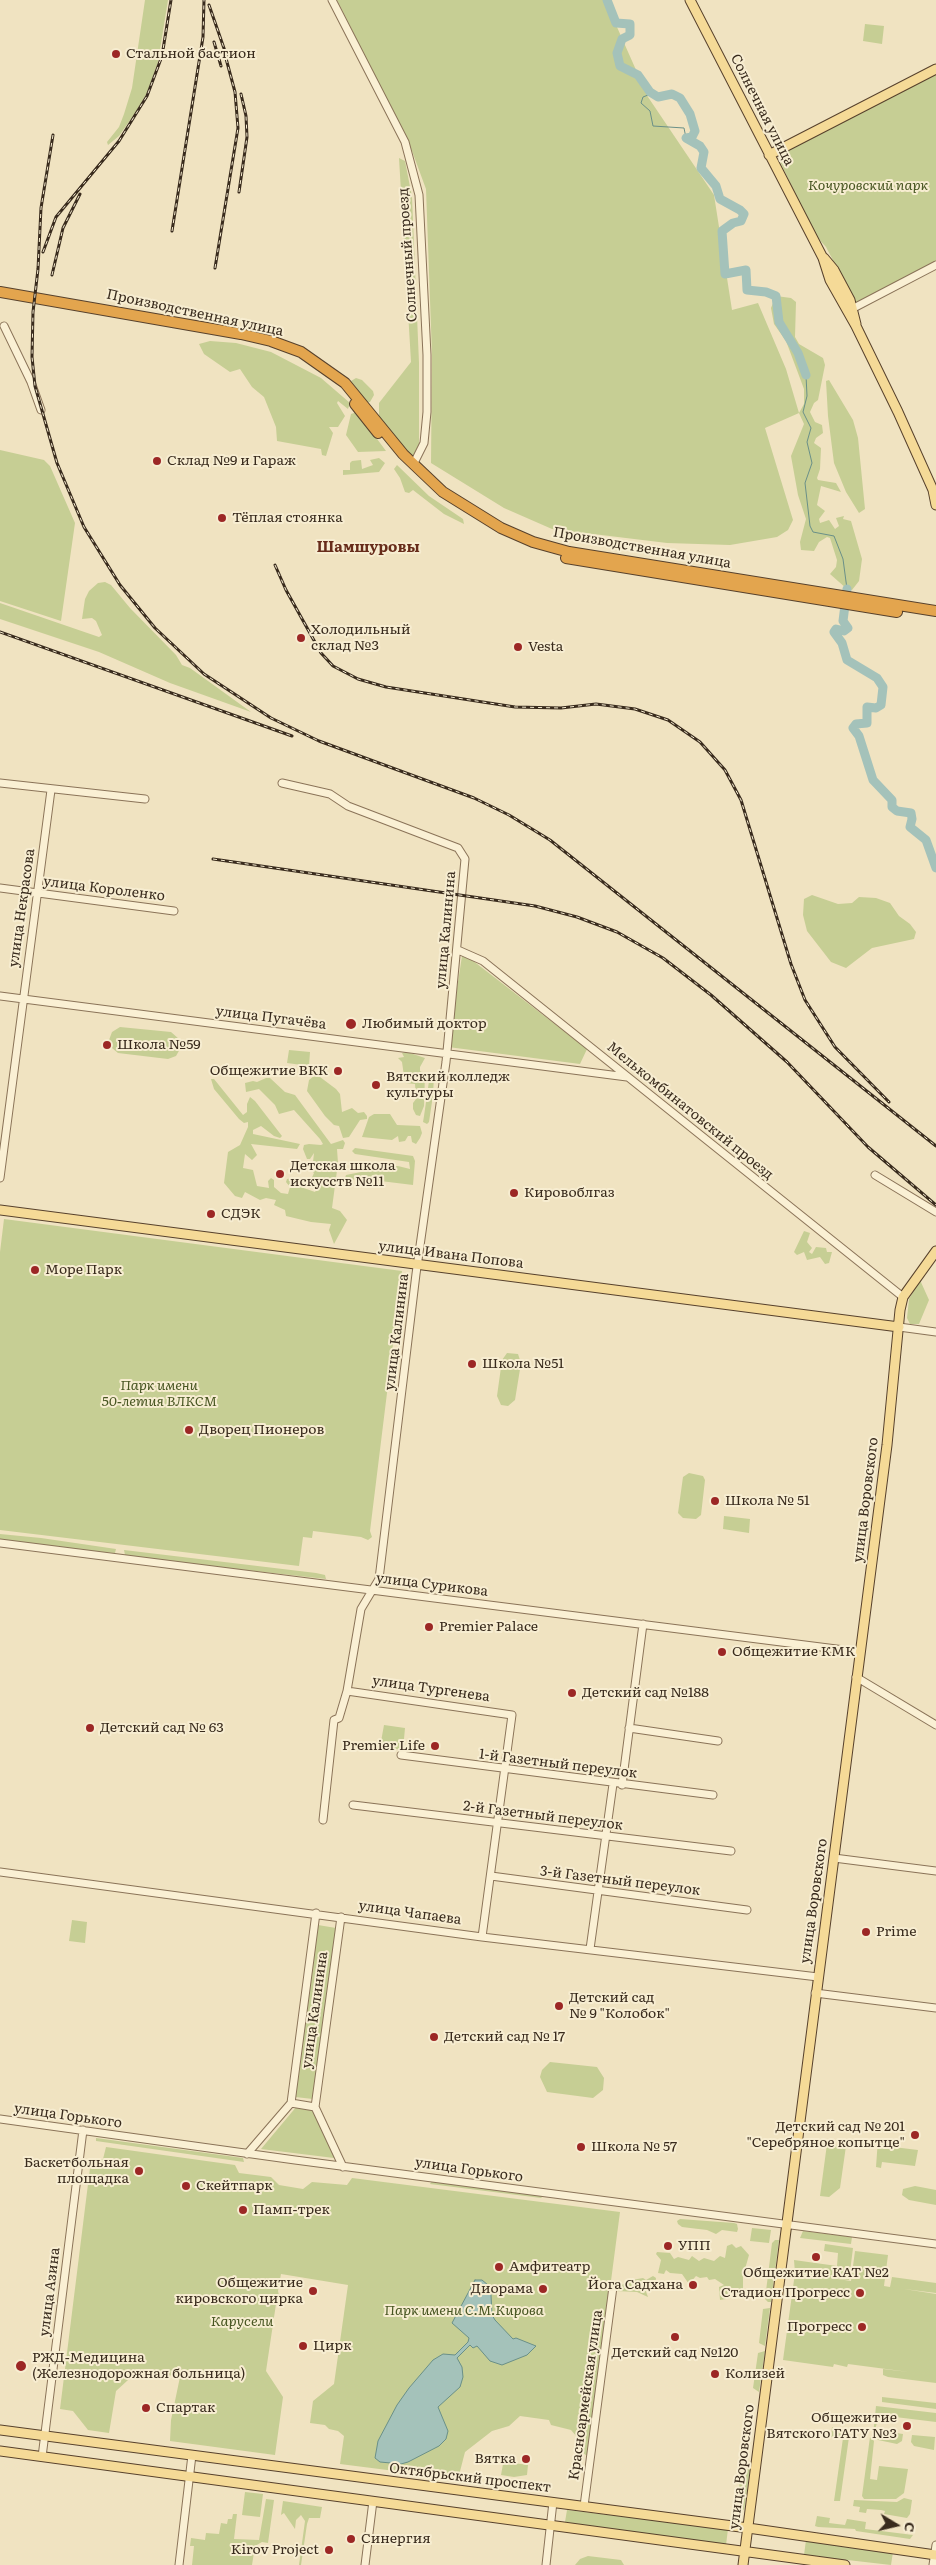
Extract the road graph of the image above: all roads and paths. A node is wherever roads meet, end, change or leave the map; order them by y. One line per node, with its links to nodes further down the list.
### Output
1 (332, 0): 13 (street, Солнечный проезд)
2 (690, 0): 4 (main road, Солнечная улица)
3 (936, 69): 4 (main road)
4 (769, 155): 8 (main road, Солнечная улица)
5 (936, 265): 8 (street)
6 (0, 292): 9 (highway, Производственная улица)
7 (0, 297): 9 (highway, Производственная улица)
8 (850, 310): 14 (main road, Солнечная улица)
9 (112, 313): 10 (highway, Производственная улица)
10 (155, 321): 13 (highway, Производственная улица); 15 (highway, Производственная улица)
11 (4, 326): 12 (street)
12 (41, 410)
13 (413, 466): 15 (highway, Производственная улица)
14 (936, 504)
15 (838, 599): 16 (highway, Производственная улица)
16 (851, 601): 17 (highway, Производственная улица); 18 (highway, Производственная улица)
17 (936, 611)
18 (936, 618)
19 (0, 783): 21 (street)
20 (282, 783): 26 (street, улица Калинина)
21 (51, 790): 22 (street); 24 (street, улица Некрасова)
22 (146, 799)
23 (0, 888): 24 (street, улица Короленко)
24 (37, 893): 25 (street, улица Короленко); 28 (street, улица Некрасова)
25 (174, 911)
26 (458, 950): 29 (street, улица Калинина); 30 (street, Мелькомбинатовский проезд)
27 (0, 996): 28 (street, улица Пугачёва)
28 (22, 999): 29 (street, улица Пугачёва); 32 (street, улица Некрасова)
29 (446, 1053): 30 (street, улица Пугачёва); 36 (street, улица Калинина)
30 (628, 1077): 37 (street, Мелькомбинатовский проезд)
31 (875, 1175): 34 (street)
32 (0, 1178)
33 (0, 1210): 36 (main road, улица Ивана Попова)
34 (936, 1212)
35 (936, 1251): 37 (main road, улица Воровского)
36 (418, 1264): 38 (main road, улица Ивана Попова); 41 (street, улица Калинина)
37 (903, 1297): 38 (main road, улица Воровского)
38 (899, 1327): 39 (street); 43 (main road, улица Воровского)
39 (936, 1332)
40 (0, 1543): 41 (street, улица Сурикова)
41 (372, 1591): 42 (street, улица Сурикова); 45 (street, улица Калинина)
42 (643, 1624): 43 (street, улица Сурикова); 47 (street)
43 (860, 1652): 44 (main road, улица Воровского)
44 (856, 1677): 46 (street); 59 (main road, улица Воровского)
45 (347, 1691): 50 (street, улица Тургенева); 55 (street, улица Калинина)
46 (936, 1725)
47 (629, 1728): 48 (street); 52 (street)
48 (718, 1741)
49 (401, 1755): 50 (street, 1-й Газетный переулок)
50 (504, 1770): 51 (street, 1-й Газетный переулок); 56 (street)
51 (613, 1784): 52 (street, 1-й Газетный переулок); 57 (street)
52 (622, 1785): 53 (street, 1-й Газетный переулок)
53 (713, 1796)
54 (352, 1805): 56 (street, 2-й Газетный переулок)
55 (323, 1820)
56 (499, 1823): 57 (street, 2-й Газетный переулок); 62 (street)
57 (606, 1836): 58 (street, 2-й Газетный переулок); 63 (street)
58 (731, 1851)
59 (834, 1858): 60 (street); 69 (main road, улица Воровского)
60 (936, 1871)
61 (0, 1872): 65 (street, улица Чапаева)
62 (491, 1876): 63 (street, 3-й Газетный переулок); 67 (street)
63 (599, 1890): 64 (street, 3-й Газетный переулок); 68 (street)
64 (747, 1910)
65 (316, 1913): 66 (street, улица Чапаева); 72 (street, улица Калинина)
66 (341, 1916): 67 (street, улица Чапаева); 73 (street, улица Калинина)
67 (482, 1937): 68 (street, улица Чапаева)
68 (590, 1948): 69 (street, улица Чапаева)
69 (818, 1976): 70 (main road, улица Воровского)
70 (815, 1993): 71 (street); 78 (main road, улица Воровского)
71 (936, 2008)
72 (292, 2103): 73 (street); 76 (street)
73 (315, 2107): 77 (street)
74 (0, 2118): 75 (street, улица Горького)
75 (83, 2130): 76 (street, улица Горького); 82 (street, улица Азина)
76 (247, 2154): 77 (street, улица Горького)
77 (342, 2166): 78 (street, улица Горького)
78 (788, 2223): 79 (street, улица Горького); 91 (main road, улица Воровского)
79 (936, 2244)
80 (613, 2287): 89 (street, Красноармейская улица)
81 (0, 2430): 82 (main road, Октябрьский проспект)
82 (45, 2436): 84 (main road, Октябрьский проспект); 85 (street, улица Азина)
83 (0, 2452): 85 (main road)
84 (192, 2455): 86 (street); 88 (main road, Октябрьский проспект)
85 (42, 2457): 86 (main road)
86 (190, 2477): 87 (main road); 95 (street)
87 (373, 2502): 90 (main road); 96 (street)
88 (553, 2502): 89 (main road, Октябрьский проспект); 90 (street)
89 (584, 2506): 91 (main road, Октябрьский проспект)
90 (550, 2526): 93 (main road); 97 (street)
91 (748, 2528): 93 (main road, улица Воровского); 94 (main road, Октябрьский проспект)
92 (936, 2545): 94 (street)
93 (745, 2551): 98 (main road, улица Воровского); 99 (main road)
94 (935, 2555): 100 (street)
95 (179, 2565)
96 (365, 2565)
97 (546, 2565)
98 (743, 2565)
99 (845, 2565)
100 (933, 2565)

